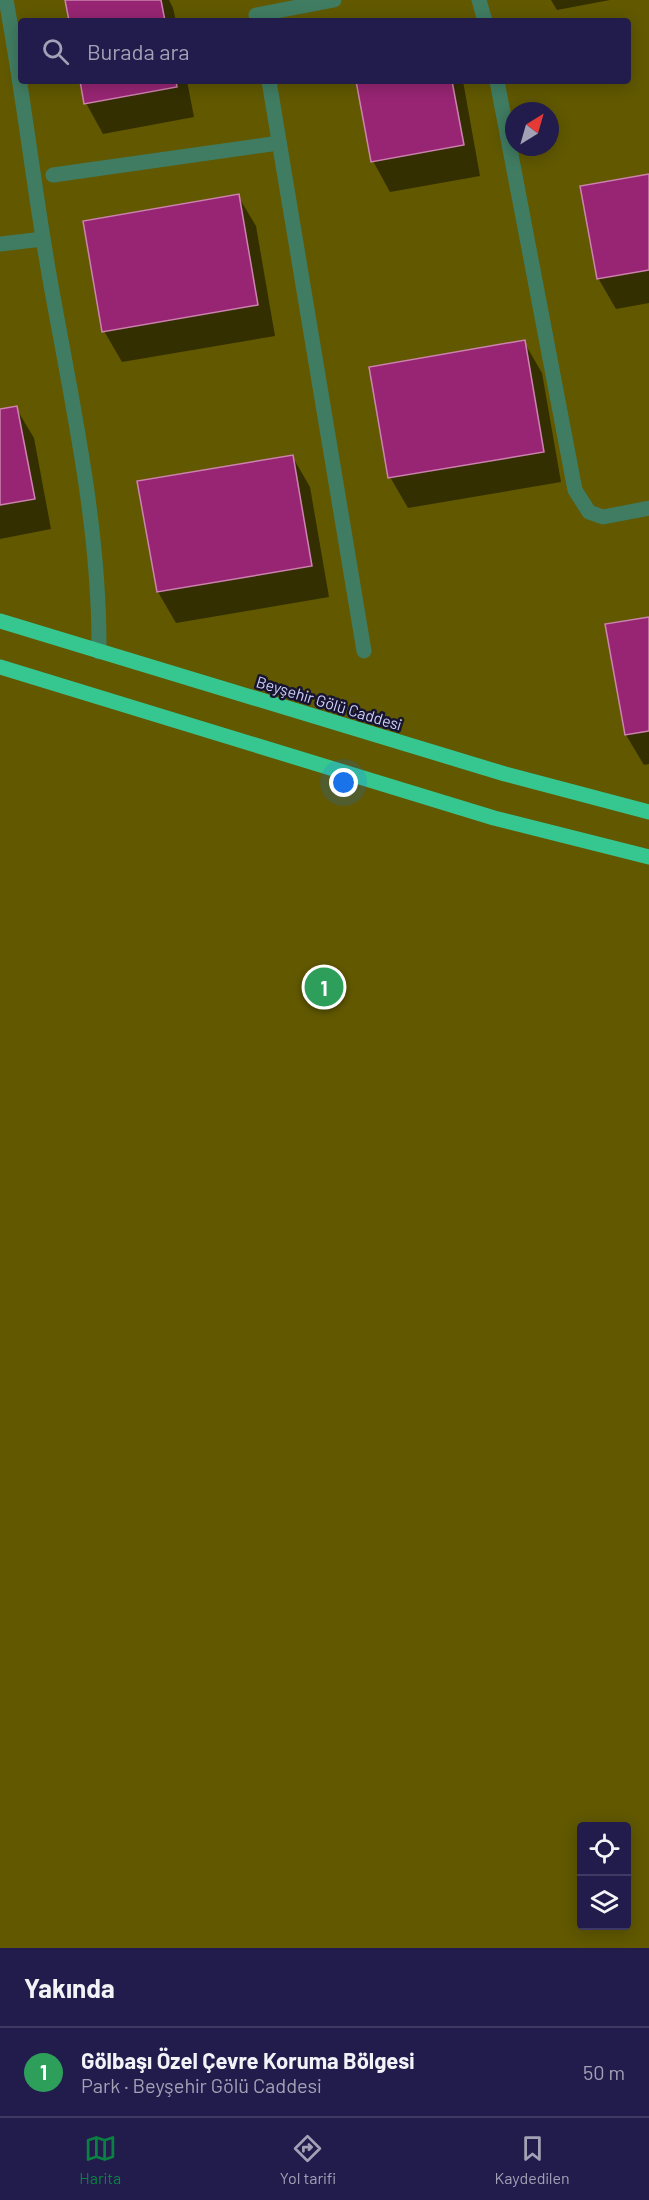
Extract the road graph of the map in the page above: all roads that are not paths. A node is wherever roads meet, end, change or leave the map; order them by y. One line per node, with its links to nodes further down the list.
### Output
1 (6, 0): 6 (street)
2 (334, 0): 4 (street)
3 (479, 0): 5 (street)
4 (256, 12)
5 (484, 18)
6 (18, 67)
7 (21, 84): 12 (street)
8 (269, 84): 10 (street)
9 (498, 84): 14 (street)
10 (279, 143): 11 (street); 16 (street)
11 (53, 175)
12 (43, 239): 13 (street); 17 (street)
13 (0, 244)
14 (649, 508)
15 (0, 621): 17 (main road, Beyşehir Gölü Caddesi)
16 (364, 651)
17 (99, 652): 19 (main road, Beyşehir Gölü Caddesi)
18 (0, 667): 20 (main road)
19 (649, 812)
20 (649, 857)

